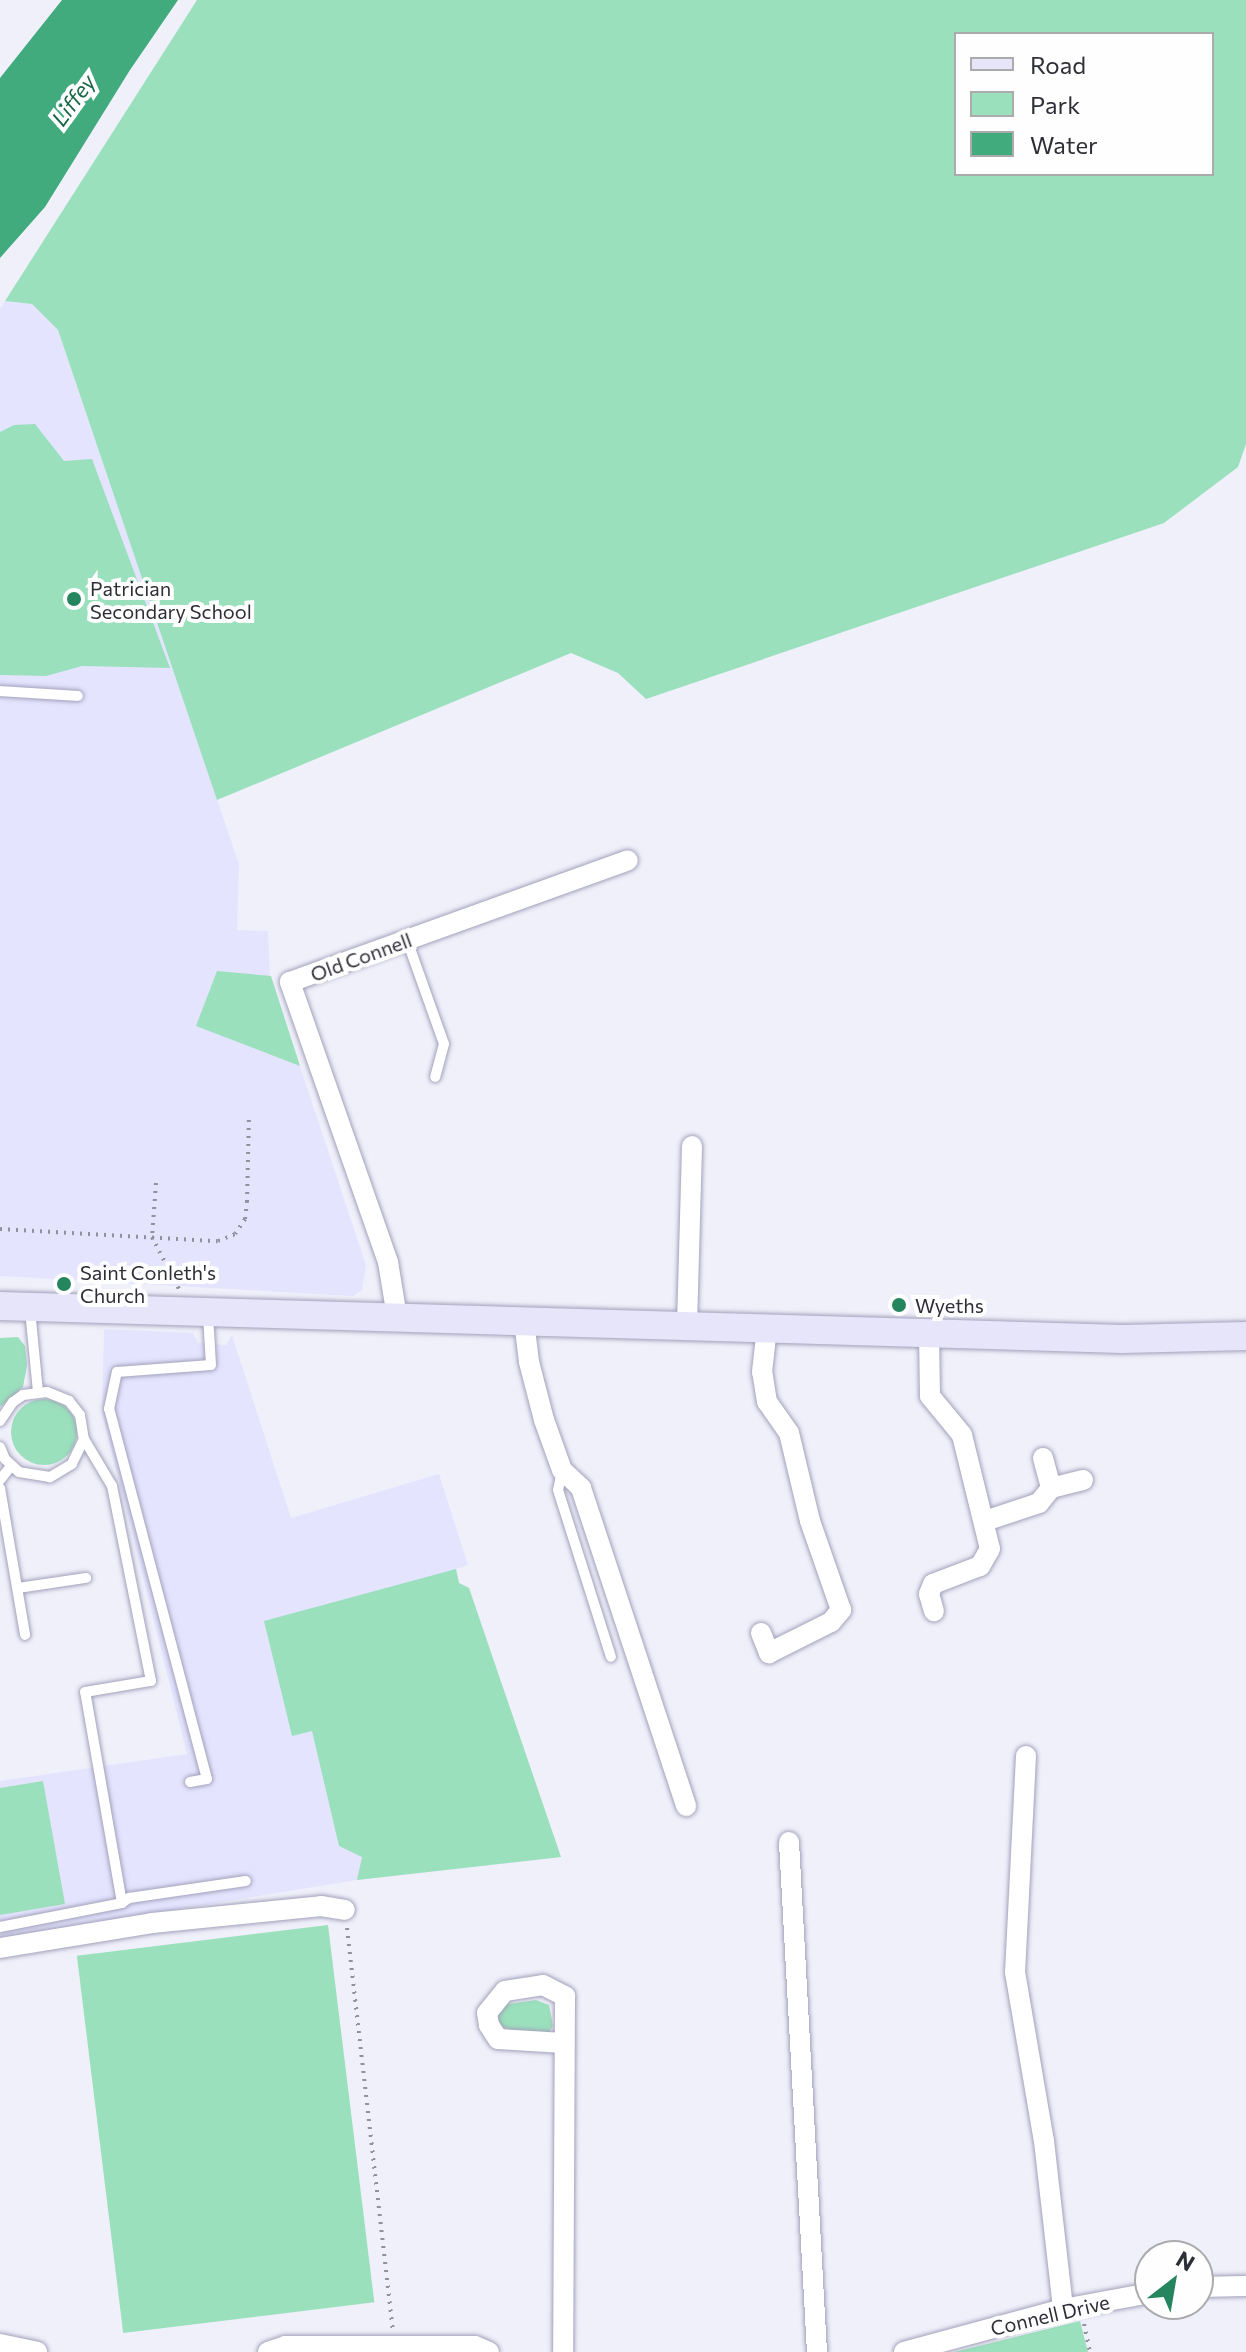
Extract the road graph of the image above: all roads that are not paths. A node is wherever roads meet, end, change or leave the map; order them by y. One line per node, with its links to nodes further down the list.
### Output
1 (0, 691): 2 (lane)
2 (78, 696)
3 (628, 860): 4 (street, Old Connell)
4 (407, 940): 5 (lane); 10 (street, Old Connell)
5 (435, 1077)
6 (692, 1146): 12 (street)
7 (0, 1306): 8 (main road)
8 (29, 1307): 9 (main road); 16 (lane)
9 (194, 1312): 10 (main road); 35 (lane)
10 (397, 1317): 11 (main road)
11 (524, 1321): 12 (main road); 22 (street)
12 (687, 1326): 13 (main road)
13 (767, 1328): 14 (main road); 31 (street)
14 (929, 1333): 15 (main road); 27 (street)
15 (1246, 1336)
16 (38, 1391): 17 (lane); 18 (lane)
17 (0, 1421)
18 (84, 1439): 21 (lane); 39 (lane)
19 (0, 1447): 21 (lane)
20 (1043, 1458): 26 (street)
21 (11, 1466): 23 (lane)
22 (562, 1470): 33 (lane); 36 (street)
23 (0, 1480)
24 (1083, 1480): 26 (street)
25 (0, 1488): 29 (lane)
26 (1051, 1488): 27 (street)
27 (985, 1521): 30 (street)
28 (86, 1578): 29 (lane)
29 (18, 1588): 32 (lane)
30 (934, 1611)
31 (761, 1633)
32 (25, 1635)
33 (611, 1657)
34 (1026, 1756): 47 (street)
35 (190, 1782)
36 (686, 1806)
37 (789, 1842): 53 (street)
38 (246, 1881): 39 (lane)
39 (122, 1903): 41 (lane)
40 (345, 1910): 42 (street)
41 (0, 1927)
42 (0, 1948)
43 (563, 2043): 52 (street)
44 (1246, 2286): 45 (street)
45 (1214, 2287)
46 (1134, 2296): 47 (street, Connell Drive)
47 (1072, 2308): 54 (street, Connell Drive)
48 (0, 2344): 49 (street)
49 (37, 2352)
50 (268, 2352): 51 (street)
51 (489, 2352)
52 (563, 2352)
53 (817, 2352)
54 (904, 2352)

